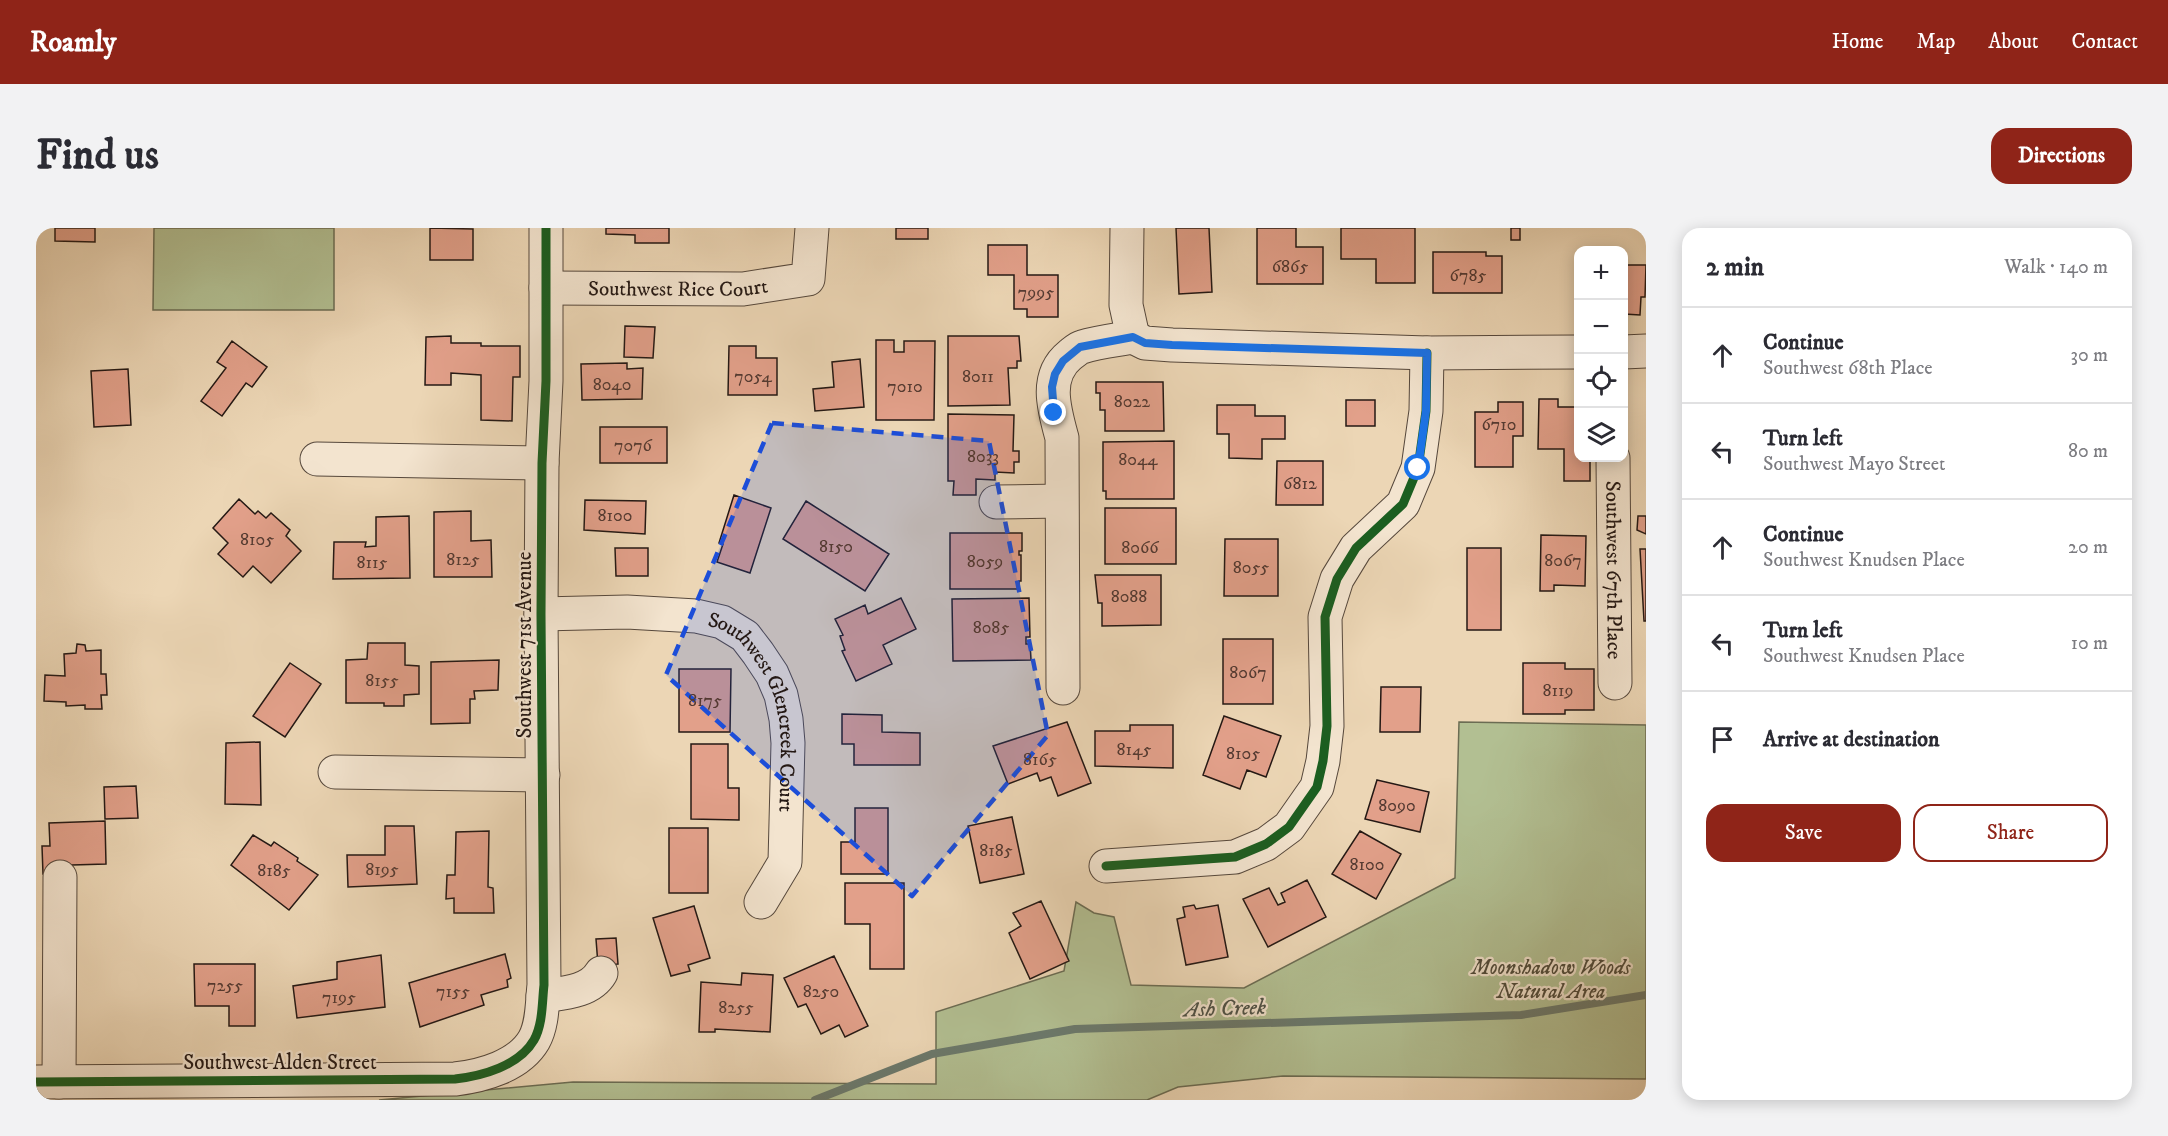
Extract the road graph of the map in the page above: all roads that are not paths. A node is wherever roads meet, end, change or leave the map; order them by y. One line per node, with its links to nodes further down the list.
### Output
1 (546, 228): 4 (street, Southwest 71st Avenue)
2 (812, 228): 4 (street, Southwest Rice Court)
3 (1127, 228): 5 (street)
4 (546, 288): 12 (street, Southwest 71st Avenue)
5 (1133, 337): 9 (street); 13 (street)
6 (1646, 351): 8 (street)
7 (1574, 352): 9 (street)
8 (1628, 352)
9 (1427, 353): 20 (street)
10 (317, 459): 12 (street)
11 (1613, 462): 16 (street, Southwest 67th Place)
12 (542, 463): 15 (street, Southwest 71st Avenue)
13 (1062, 501): 14 (street); 17 (street)
14 (996, 502)
15 (542, 614): 19 (street, Southwest 71st Avenue); 22 (street, Southwest Glencreek Court)
16 (1615, 683)
17 (1063, 688)
18 (335, 772): 19 (street)
19 (543, 775): 24 (street, Southwest 71st Avenue)
20 (1106, 866)
21 (60, 877): 26 (street)
22 (761, 902)
23 (602, 973): 24 (street)
24 (543, 996): 25 (street, Southwest 71st Avenue)
25 (520, 1056): 26 (street, Southwest Alden Street)
26 (47, 1082)

